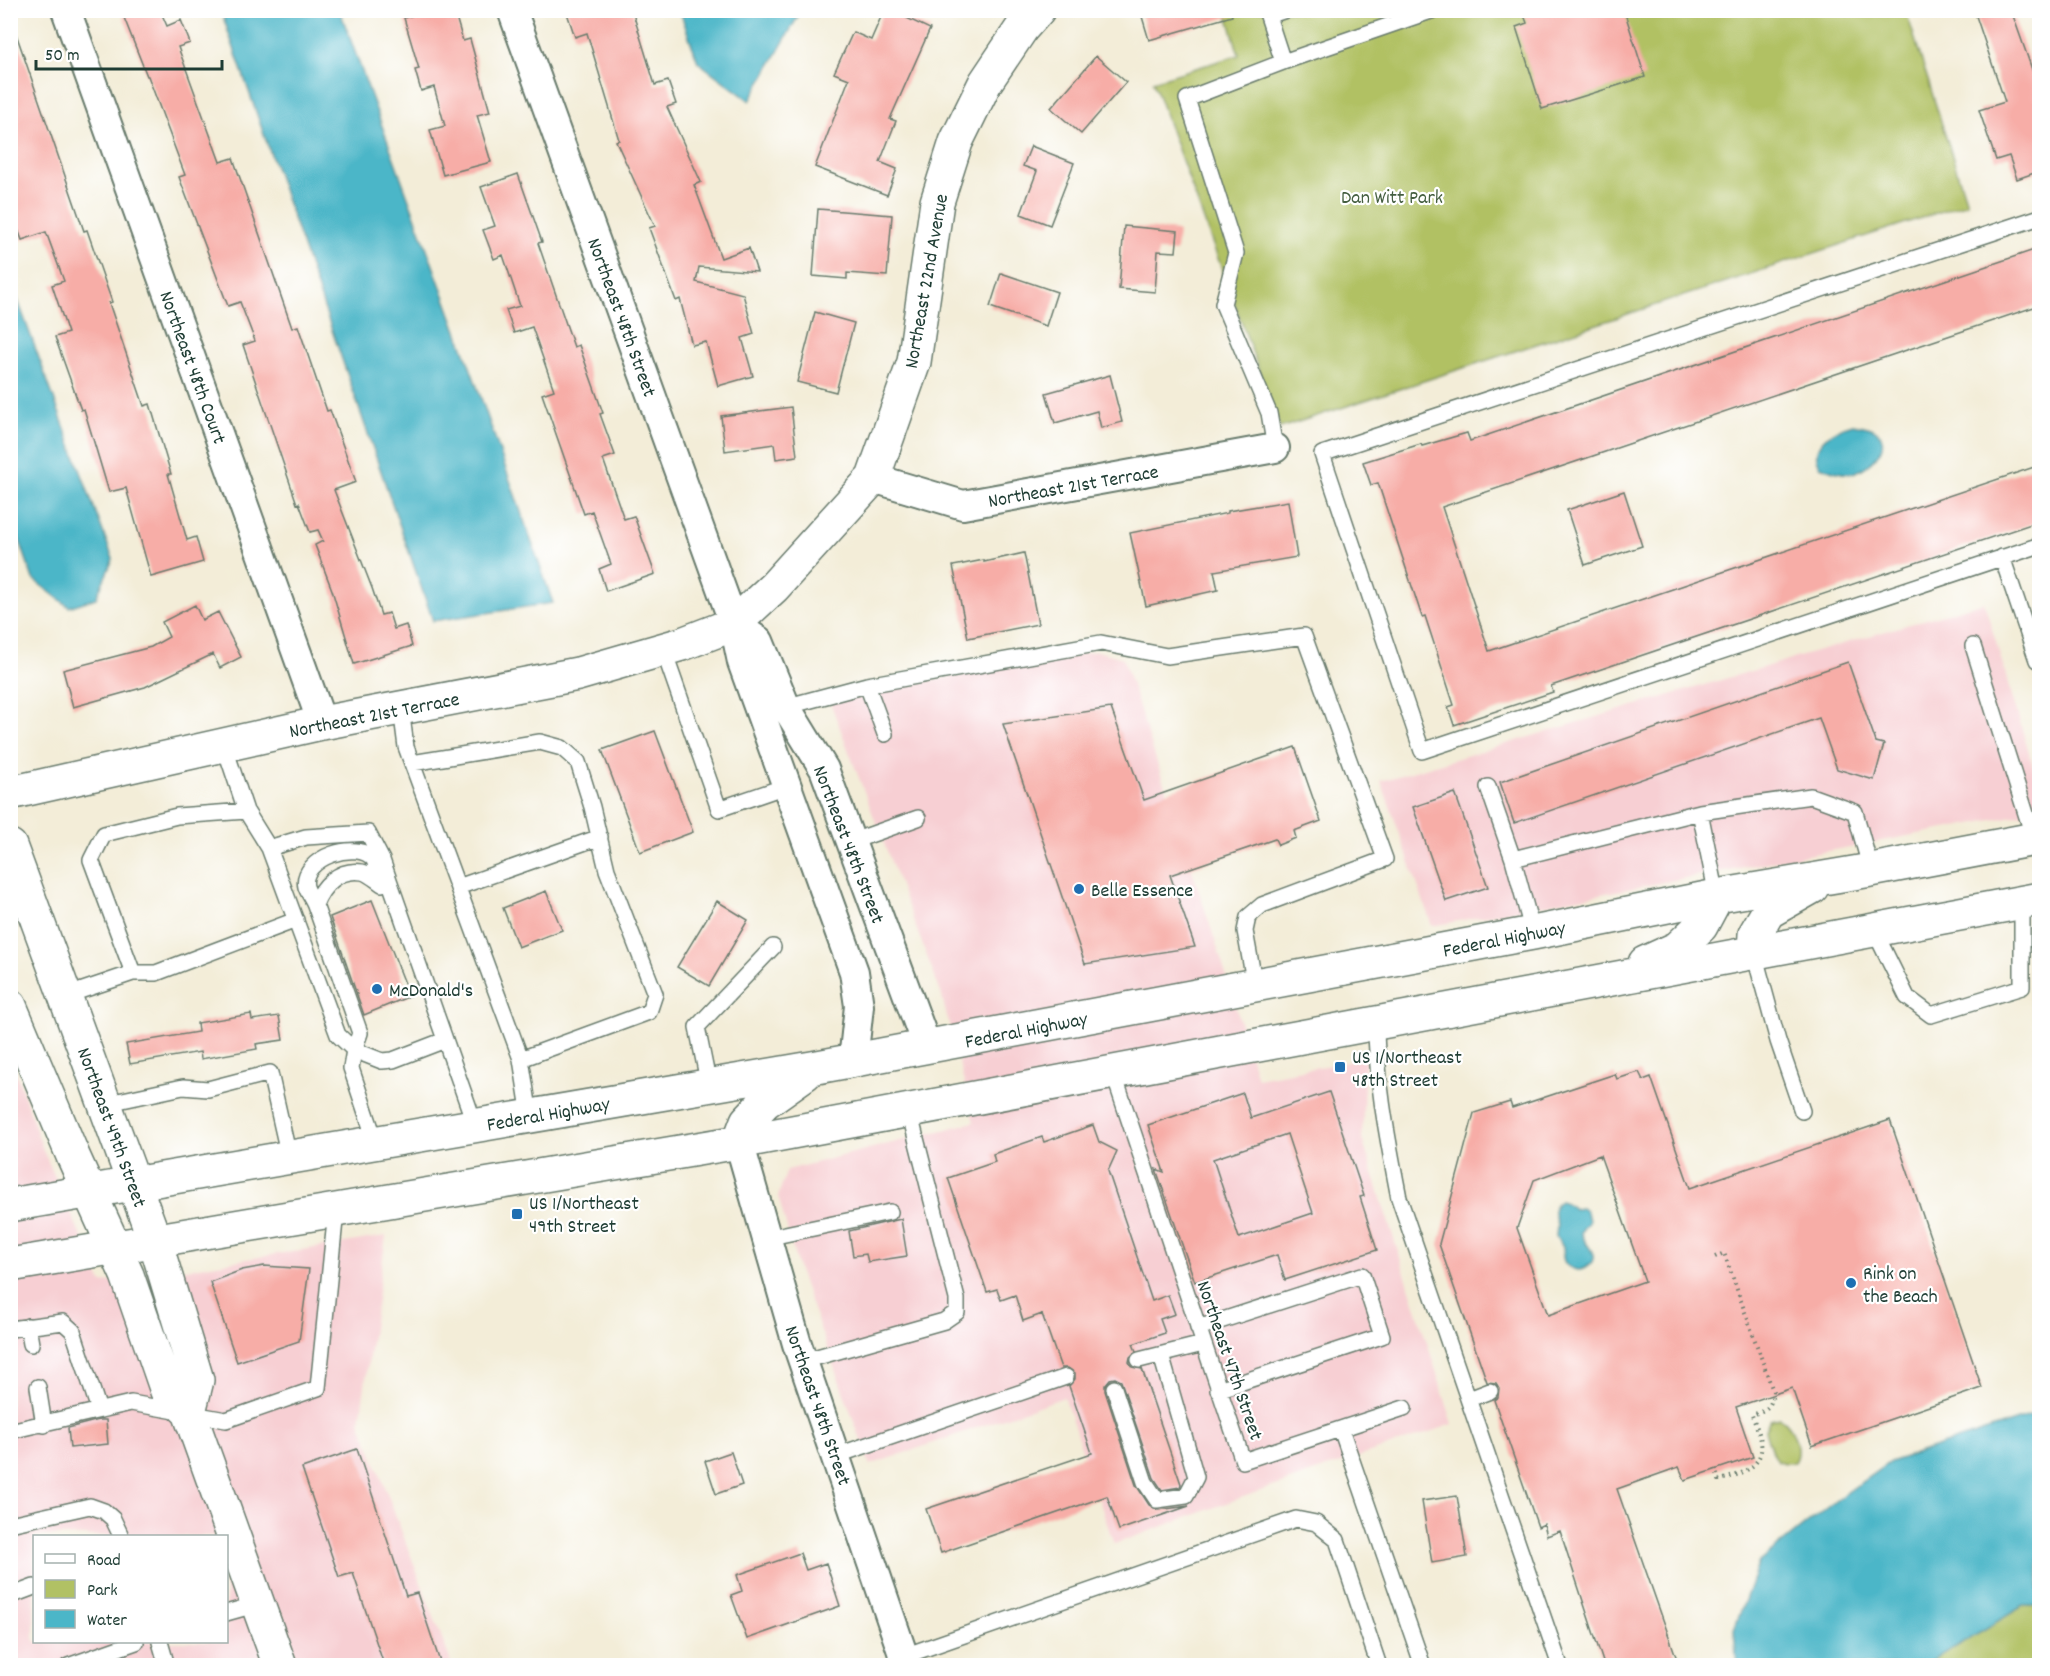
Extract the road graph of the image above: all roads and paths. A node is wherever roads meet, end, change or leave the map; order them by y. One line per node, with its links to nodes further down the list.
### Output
1 (66, 10): 20 (street, Northeast 48th Court)
2 (512, 10): 13 (street, Northeast 48th Street)
3 (1038, 10): 10 (main road, Northeast 22nd Avenue)
4 (1286, 10): 6 (lane)
5 (1434, 10): 7 (lane)
6 (1267, 13): 7 (lane)
7 (1283, 62): 9 (lane)
8 (2040, 217): 12 (lane)
9 (1275, 448): 10 (street, Northeast 21st Terrace)
10 (873, 478): 13 (main road, Northeast 22nd Avenue)
11 (2040, 545): 12 (lane)
12 (2002, 557): 16 (lane)
13 (734, 624): 15 (main road, Northeast 21st Terrace); 19 (street, Northeast 48th Street)
14 (1973, 646): 31 (lane)
15 (663, 650): 18 (main road, Northeast 21st Terrace); 24 (lane)
16 (2040, 662)
17 (867, 685): 19 (lane); 21 (lane); 51 (lane)
18 (401, 708): 20 (main road, Northeast 21st Terrace); 23 (lane)
19 (773, 711): 24 (street, Northeast 48th Street); 32 (street, Northeast 48th Street)
20 (322, 723): 22 (main road, Northeast 21st Terrace)
21 (885, 734)
22 (224, 745): 26 (main road, Northeast 21st Terrace); 27 (lane)
23 (412, 762): 30 (lane); 39 (lane)
24 (786, 786): 59 (street, Northeast 48th Street)
25 (1488, 787): 35 (lane)
26 (10, 793)
27 (246, 811): 34 (lane); 49 (lane)
28 (1700, 812): 35 (lane); 36 (lane); 40 (lane)
29 (918, 818): 32 (lane)
30 (600, 837): 39 (lane); 58 (lane)
31 (2037, 838): 36 (main road, Federal Highway)
32 (849, 842): 56 (street, Northeast 48th Street)
33 (10, 846): 52 (main road, Northeast 49th Street)
34 (269, 848): 43 (lane); 46 (lane)
35 (1513, 859): 45 (lane)
36 (1871, 870): 37 (main road, Federal Highway)
37 (1830, 877): 40 (main road, Federal Highway); 48 (main road)
38 (382, 884): 42 (lane); 42 (lane); 46 (lane)
39 (458, 887): 58 (lane)
40 (1717, 896): 45 (main road, Federal Highway); 50 (main road)
41 (2031, 900): 44 (main road); 44 (lane)
42 (315, 904): 57 (lane)
43 (296, 920): 49 (lane); 57 (lane)
44 (1874, 930): 48 (main road)
45 (1533, 933): 51 (main road, Federal Highway)
46 (411, 943): 55 (lane)
47 (773, 947): 62 (lane)
48 (1754, 953): 50 (main road); 65 (lane)
49 (133, 974): 52 (lane)
50 (1602, 981): 54 (main road)
51 (1256, 986): 56 (main road, Federal Highway)
52 (65, 996): 63 (main road, Northeast 49th Street)
53 (10, 1006): 72 (main road)
54 (1376, 1023): 61 (main road); 94 (lane)
55 (445, 1040): 57 (lane); 67 (lane)
56 (927, 1047): 59 (main road, Federal Highway)
57 (354, 1050): 69 (lane)
58 (521, 1059): 66 (lane)
59 (853, 1060): 60 (main road, Federal Highway)
60 (812, 1068): 62 (main road, Federal Highway); 68 (main road)
61 (1113, 1072): 64 (main road); 82 (lane, Northeast 47th Street)
62 (709, 1086): 66 (main road, Federal Highway)
63 (104, 1104): 70 (lane); 71 (main road, Northeast 49th Street)
64 (909, 1110): 68 (main road); 88 (lane)
65 (1802, 1111)
66 (530, 1116): 67 (main road, Federal Highway)
67 (475, 1125): 69 (main road, Federal Highway)
68 (739, 1142): 74 (main road); 76 (street, Northeast 48th Street)
69 (376, 1143): 70 (main road, Federal Highway)
70 (290, 1157): 71 (main road, Federal Highway)
71 (135, 1185): 72 (main road, Federal Highway); 77 (main road, Northeast 49th Street)
72 (90, 1192): 73 (main road, Federal Highway); 78 (main road)
73 (10, 1205)
74 (336, 1211): 77 (main road); 97 (lane)
75 (890, 1212): 76 (lane)
76 (766, 1238): 88 (street, Northeast 48th Street)
77 (155, 1241): 78 (main road); 97 (main road, Northeast 49th Street)
78 (115, 1248): 80 (main road); 97 (main road)
79 (1714, 1257): 102 (path)
80 (10, 1265)
81 (28, 1326): 83 (lane); 84 (lane); 96 (lane)
82 (1198, 1328): 85 (lane, Northeast 47th Street); 92 (lane)
83 (10, 1329)
84 (31, 1344)
85 (1203, 1344): 86 (lane); 92 (lane, Northeast 47th Street)
86 (1161, 1355): 87 (lane); 91 (lane)
87 (1139, 1360)
88 (803, 1361): 101 (street, Northeast 48th Street)
89 (1066, 1377): 101 (lane)
90 (38, 1387): 98 (lane)
91 (1114, 1388)
92 (1218, 1390): 99 (lane, Northeast 47th Street)
93 (1490, 1391): 94 (lane)
94 (1469, 1399): 117 (lane)
95 (1404, 1408): 99 (lane)
96 (99, 1410): 97 (lane); 98 (lane)
97 (189, 1412): 107 (main road)
98 (44, 1425): 100 (lane)
99 (1341, 1428): 116 (lane)
100 (10, 1431)
101 (835, 1456): 111 (street, Northeast 48th Street)
102 (1715, 1469)
103 (10, 1524): 104 (lane)
104 (120, 1535)
105 (33, 1587): 106 (lane)
106 (10, 1596)
107 (258, 1604): 108 (lane); 114 (main road)
108 (228, 1612)
109 (130, 1643): 112 (lane)
110 (161, 1643): 113 (lane)
111 (905, 1661): 115 (lane)
112 (68, 1665)
113 (167, 1665)
114 (280, 1665)
115 (1379, 1665)
116 (1423, 1665)
117 (1560, 1665)

